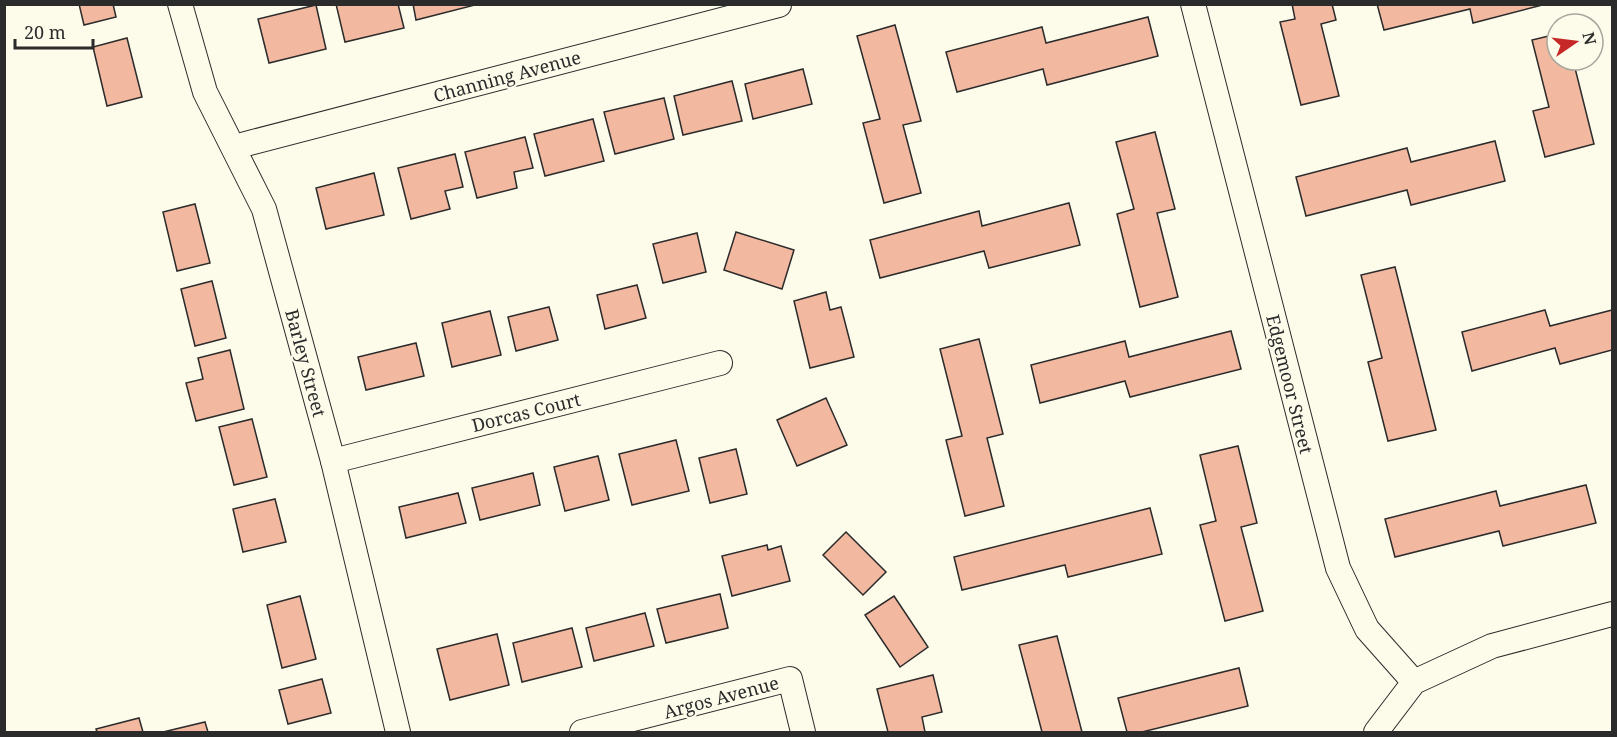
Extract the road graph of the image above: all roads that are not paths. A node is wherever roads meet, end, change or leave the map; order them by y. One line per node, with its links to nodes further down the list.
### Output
1 (180, 4): 4 (street, Barley Street)
2 (1193, 4): 8 (street, Edgemoor Street)
3 (779, 5): 4 (street, Channing Avenue)
4 (234, 147): 6 (street, Barley Street)
5 (720, 363): 6 (street, Dorcas Court)
6 (333, 461): 9 (street, Barley Street)
7 (1612, 615): 8 (street)
8 (1414, 682): 12 (street)
9 (398, 732)
10 (582, 732): 11 (street, Argos Avenue)
11 (804, 732)
12 (1376, 732)

